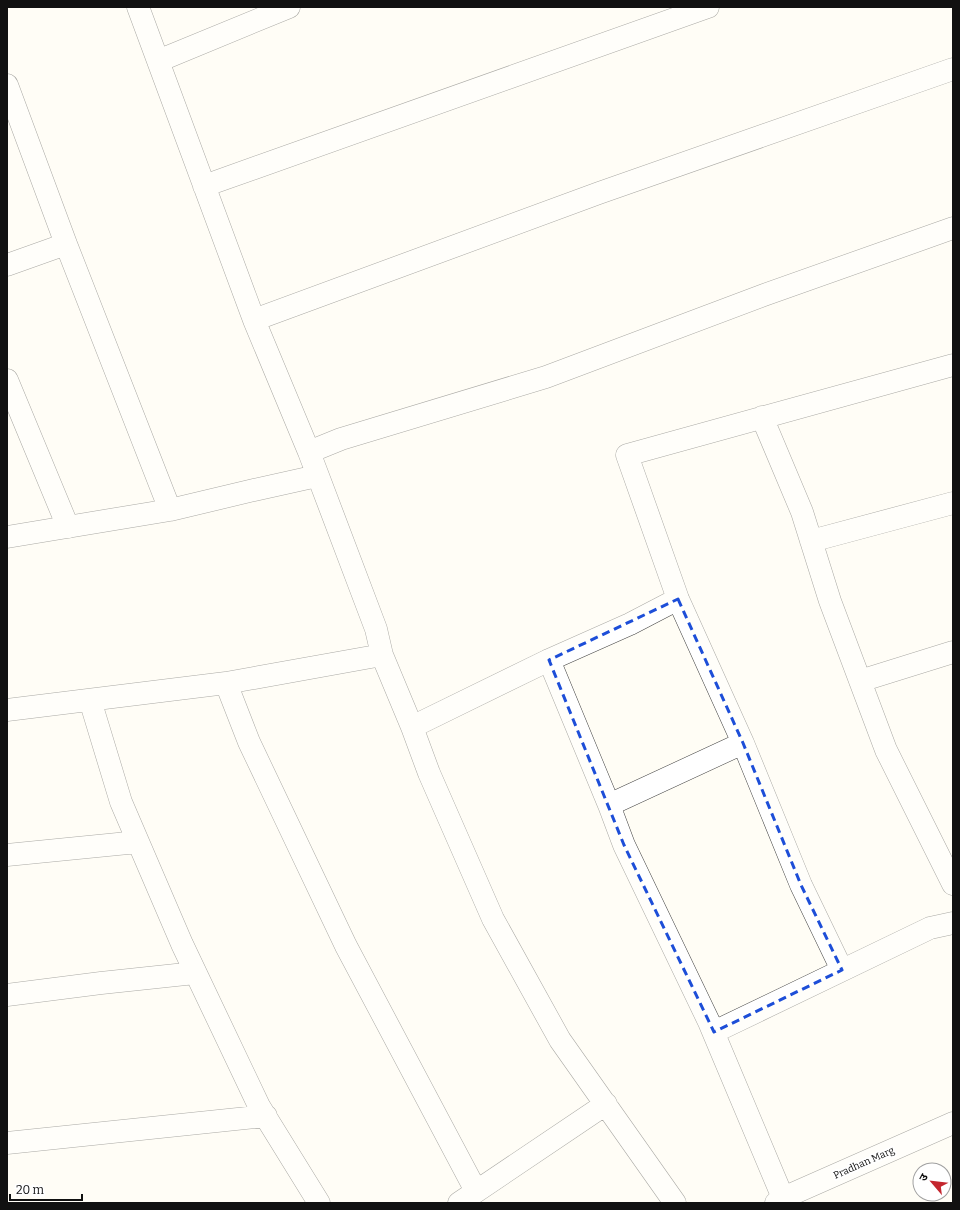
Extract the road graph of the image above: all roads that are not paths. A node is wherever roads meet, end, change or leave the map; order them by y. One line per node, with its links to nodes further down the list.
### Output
1 (138, 7): 4 (street)
2 (289, 7): 4 (street)
3 (708, 7): 7 (street)
4 (158, 60): 7 (street)
5 (953, 69): 11 (street)
6 (7, 85): 9 (street)
7 (204, 186): 11 (street)
8 (953, 228): 15 (street)
9 (66, 244): 10 (street); 18 (street)
10 (7, 265)
11 (254, 320): 15 (street)
12 (953, 365): 14 (street)
13 (7, 380): 19 (street)
14 (762, 418): 21 (street); 22 (street)
15 (309, 452): 16 (street)
16 (318, 476): 18 (street); 24 (street)
17 (953, 503): 21 (street)
18 (170, 510): 19 (street)
19 (68, 527): 20 (street)
20 (7, 537)
21 (811, 541): 26 (street)
22 (678, 599): 25 (street); 31 (street)
23 (953, 652): 26 (street)
24 (382, 655): 27 (street); 30 (street)
25 (549, 660): 30 (street); 32 (street)
26 (860, 681): 35 (street)
27 (226, 683): 28 (street); 45 (street)
28 (90, 700): 29 (street); 33 (street)
29 (7, 710)
30 (412, 727): 41 (street)
31 (743, 743): 32 (street); 37 (street)
32 (609, 805): 40 (street)
33 (138, 842): 34 (street); 38 (street)
34 (7, 855)
35 (953, 884)
36 (953, 923): 37 (street)
37 (842, 970): 40 (street)
38 (195, 973): 39 (street); 42 (street)
39 (7, 995)
40 (714, 1032): 46 (street)
41 (606, 1104): 45 (street); 48 (street)
42 (266, 1116): 44 (street); 47 (street)
43 (953, 1123): 46 (street, Pradhan Marg)
44 (7, 1143)
45 (467, 1197)
46 (782, 1201)
47 (319, 1203)
48 (676, 1203)

